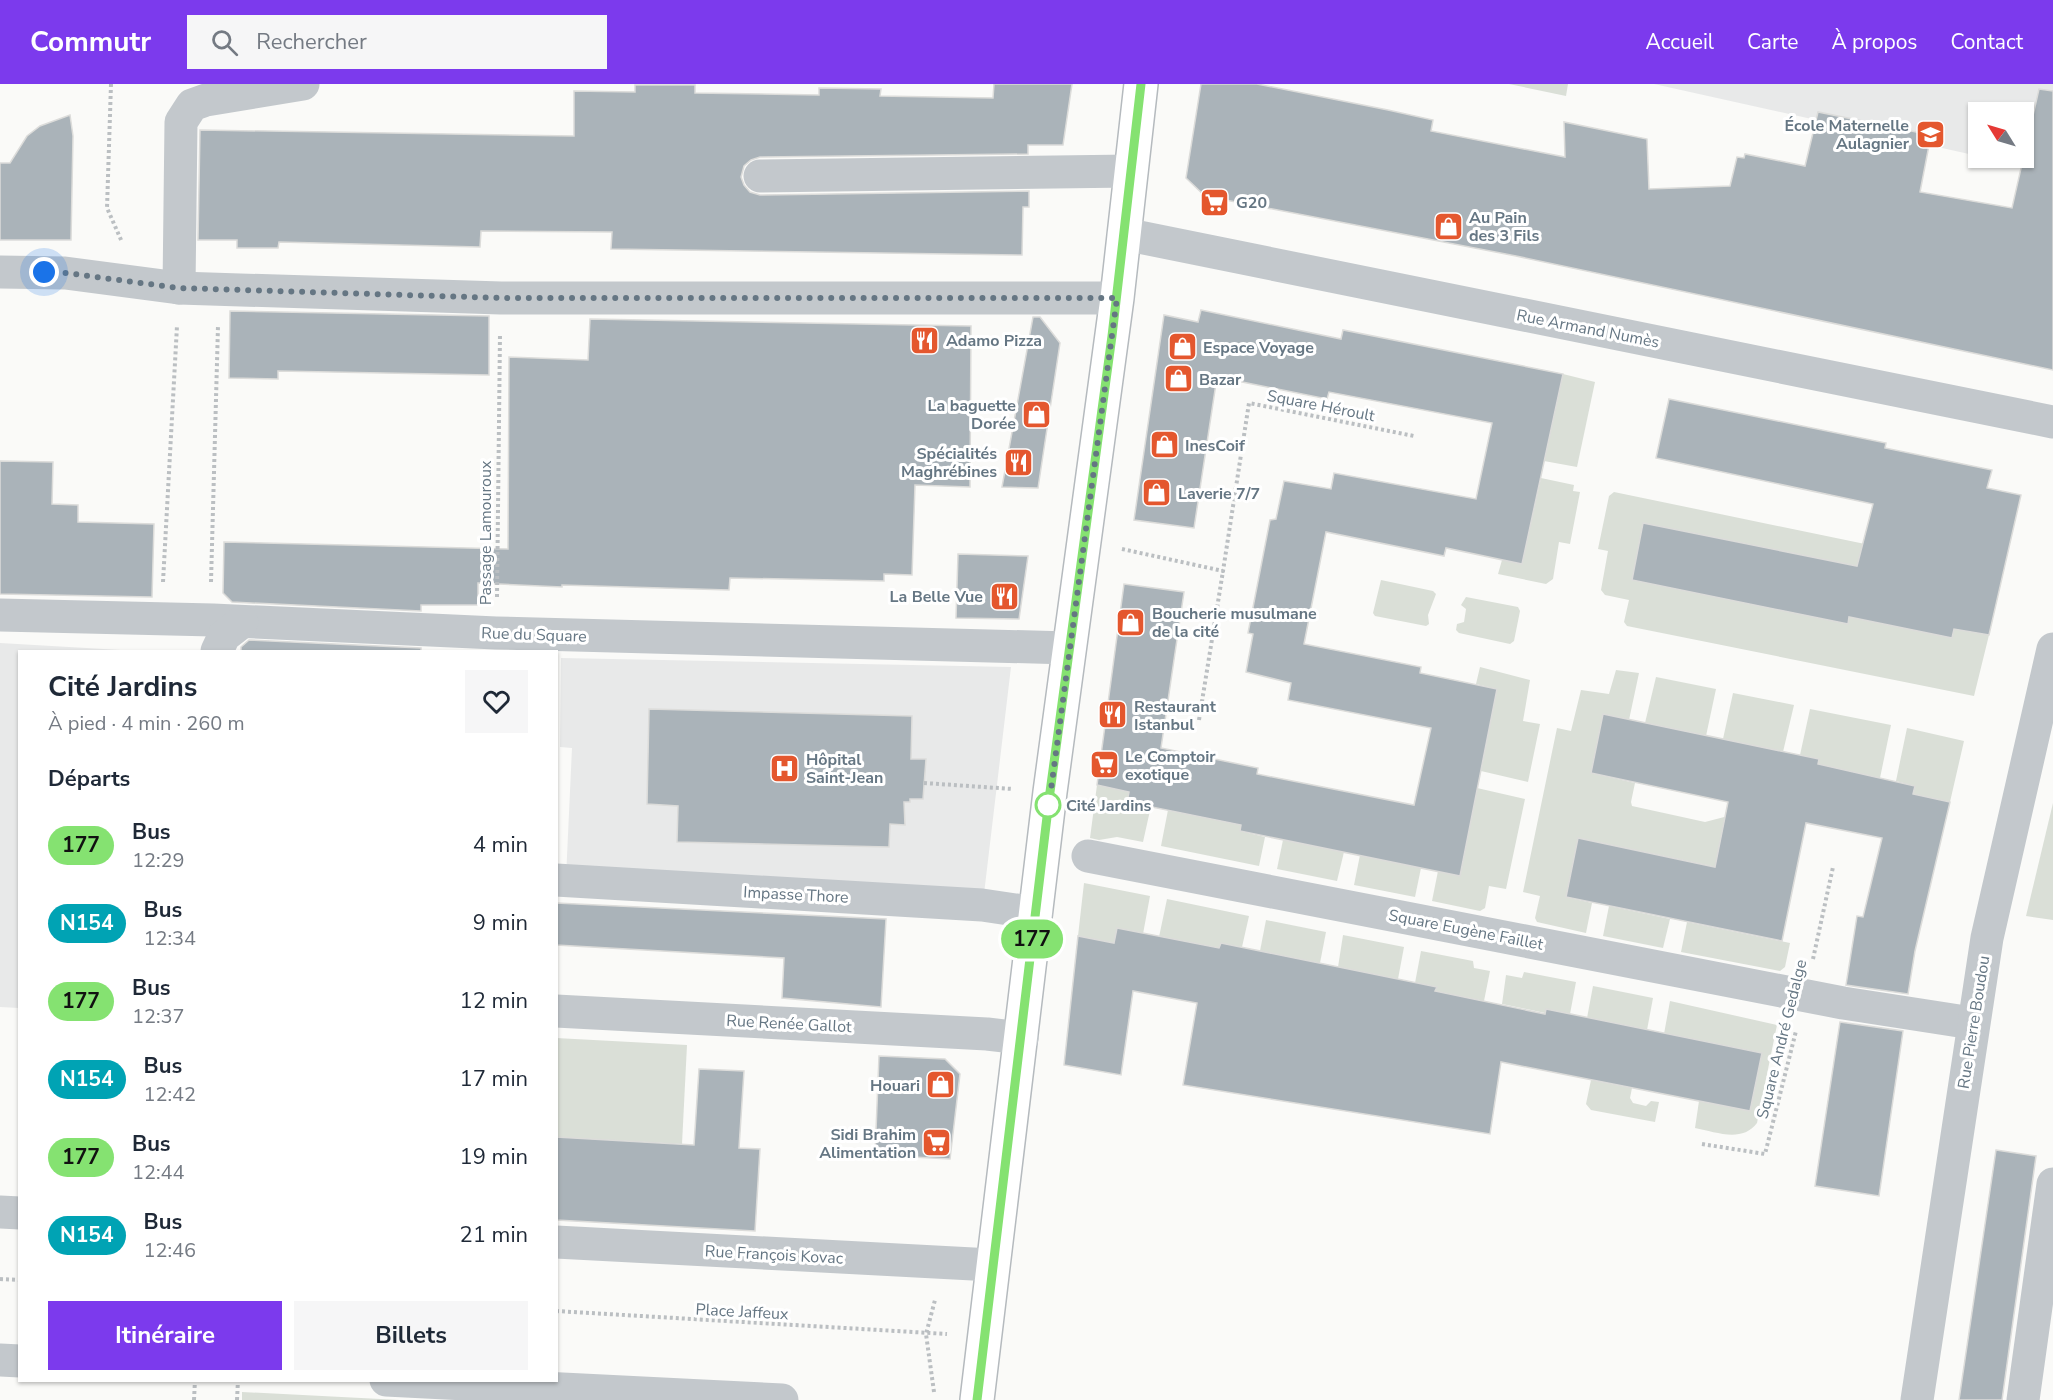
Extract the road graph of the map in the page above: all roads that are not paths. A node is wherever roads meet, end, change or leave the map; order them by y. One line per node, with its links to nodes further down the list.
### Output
1 (303, 84): 8 (street)
2 (1141, 84): 3 (main road)
3 (1131, 171): 4 (street); 5 (main road)
4 (760, 176)
5 (1124, 234): 7 (main road); 9 (street, Rue Armand Numès)
6 (0, 272): 8 (street)
7 (1117, 298): 8 (street); 12 (main road)
8 (178, 303)
9 (2053, 422)
10 (0, 615): 11 (street, Rue du Square)
11 (213, 636): 12 (street, Rue du Square)
12 (1069, 648): 16 (main road)
13 (2053, 650): 18 (street, Rue Pierre Boudou)
14 (1088, 856): 18 (street, Square Eugène Faillet)
15 (558, 880): 16 (street, Impasse Thore)
16 (1036, 913): 19 (main road)
17 (558, 1011): 19 (street, Rue Renée Gallot)
18 (1972, 1023): 31 (street, Rue Pierre Boudou)
19 (1022, 1038): 24 (main road)
20 (2053, 1184): 25 (street)
21 (0, 1212): 22 (street)
22 (18, 1213)
23 (558, 1242): 24 (street, Rue François Kovac)
24 (992, 1265): 30 (main road)
25 (2046, 1293): 32 (street)
26 (0, 1360): 27 (street)
27 (18, 1361)
28 (426, 1382): 29 (street)
29 (782, 1400)
30 (977, 1400)
31 (1917, 1400)
32 (2023, 1400)

